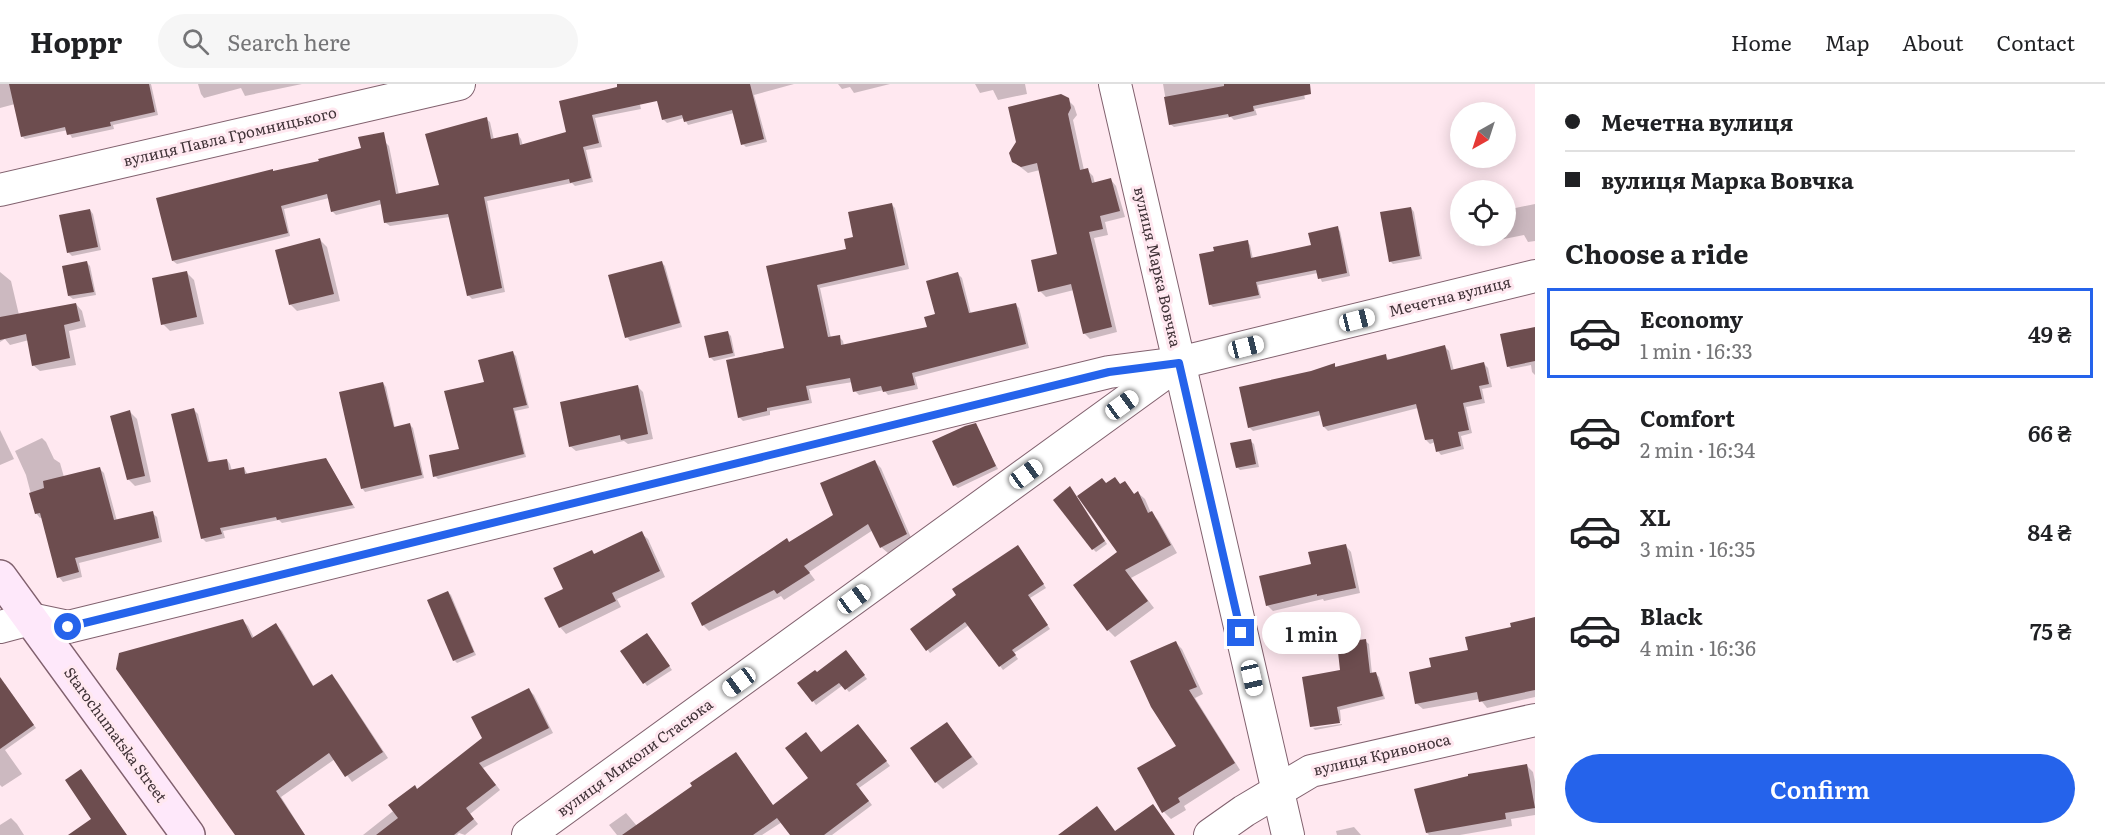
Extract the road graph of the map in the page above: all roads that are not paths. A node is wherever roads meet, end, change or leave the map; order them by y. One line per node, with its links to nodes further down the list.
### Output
1 (459, 84): 3 (street, вулиця Павла Громницького)
2 (1114, 84): 5 (street, вулиця Марка Вовчка)
3 (0, 190)
4 (1535, 276): 5 (street, Мечетна вулиця)
5 (1179, 363): 7 (street, Мечетна вулиця); 9 (street, вулиця Марка Вовчка); 11 (street, вулиця Миколи Стасюка)
6 (0, 577): 7 (street, Starochumatska Street)
7 (15, 623): 10 (street, Starochumatska Street)
8 (1535, 720): 9 (street, вулиця Кривоноса)
9 (1278, 791): 12 (street, вулиця Кривоноса); 13 (street, вулиця Марка Вовчка)
10 (188, 835)
11 (528, 835)
12 (1210, 835)
13 (1288, 835)

